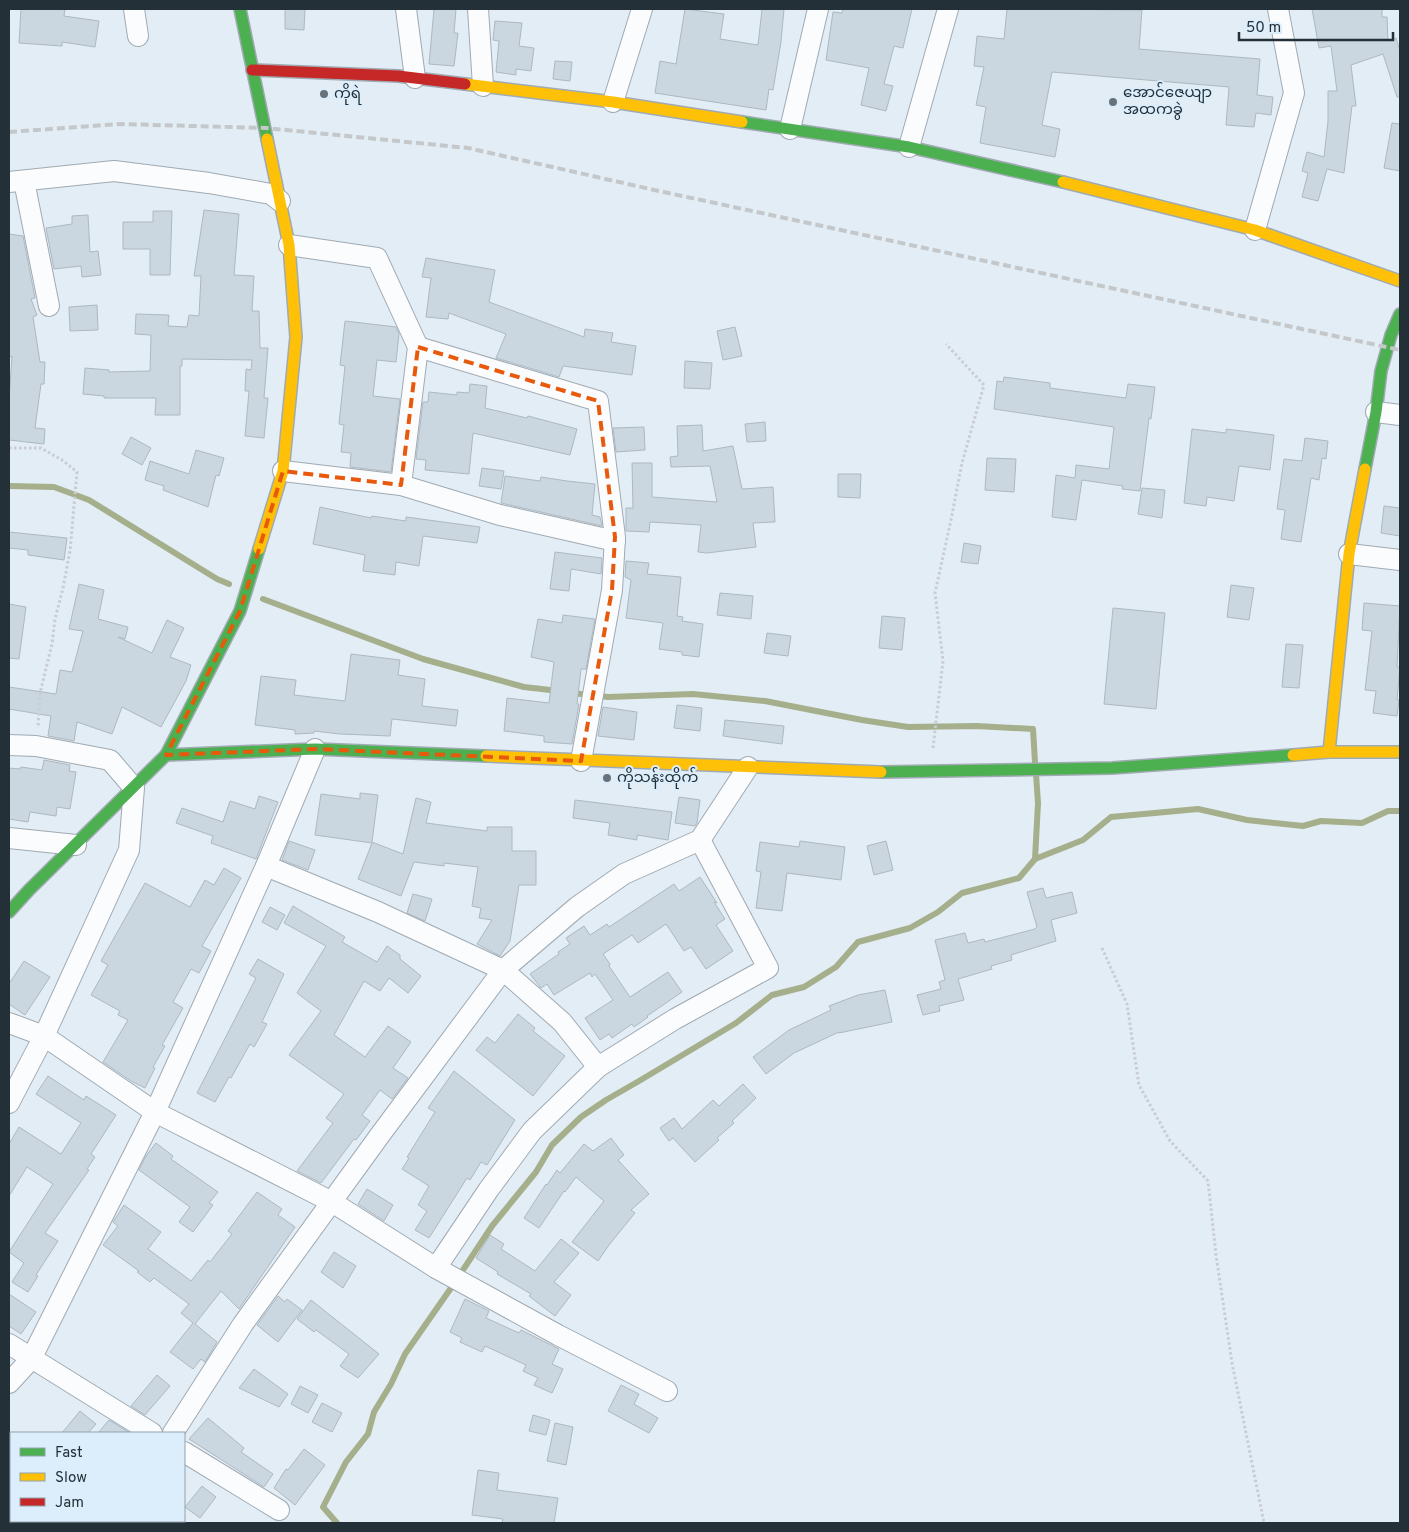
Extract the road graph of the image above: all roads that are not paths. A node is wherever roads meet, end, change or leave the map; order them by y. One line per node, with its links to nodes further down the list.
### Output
1 (134, 9): 9 (street)
2 (240, 9): 10 (street)
3 (406, 9): 11 (street)
4 (478, 9): 12 (street)
5 (642, 9): 13 (street)
6 (818, 9): 14 (street)
7 (948, 9): 15 (street)
8 (1278, 9): 18 (street)
9 (138, 36)
10 (252, 70): 11 (street); 17 (street)
11 (415, 78): 12 (street)
12 (483, 86): 13 (street)
13 (613, 102): 14 (street)
14 (790, 129): 15 (street)
15 (910, 147): 18 (street)
16 (16, 182): 17 (street); 21 (street)
17 (280, 201): 19 (street)
18 (1255, 230): 20 (street)
19 (289, 245): 23 (street); 26 (street)
20 (1400, 281)
21 (49, 306)
22 (1400, 314): 24 (street)
23 (418, 347): 27 (street); 28 (street)
24 (1376, 412): 25 (street); 29 (street)
25 (1400, 414)
26 (283, 471): 27 (street); 35 (street)
27 (401, 486): 28 (street)
28 (615, 541): 36 (street)
29 (1349, 554): 30 (street); 33 (street)
30 (1400, 560)
31 (9, 745): 38 (street)
32 (315, 749): 35 (street); 36 (street); 42 (street)
33 (1329, 752): 34 (street); 37 (street)
34 (1400, 752)
35 (166, 755): 38 (street)
36 (581, 761): 37 (street)
37 (748, 767): 40 (street)
38 (134, 788): 41 (street); 46 (street)
39 (9, 838): 41 (street)
40 (700, 840): 44 (street); 47 (street)
41 (76, 845): 43 (street)
42 (266, 866): 44 (street); 49 (street)
43 (9, 912)
44 (503, 970): 47 (street); 50 (street)
45 (9, 1023): 46 (street)
46 (44, 1036): 48 (street); 49 (street)
47 (598, 1067): 51 (street)
48 (9, 1103)
49 (155, 1112): 50 (street); 53 (street)
50 (332, 1202): 51 (street); 57 (street)
51 (436, 1268): 55 (street)
52 (9, 1344): 53 (street)
53 (31, 1358): 54 (street); 56 (street)
54 (9, 1382)
55 (667, 1390)
56 (150, 1432)
57 (174, 1432)
58 (185, 1453): 59 (street)
59 (280, 1510)

